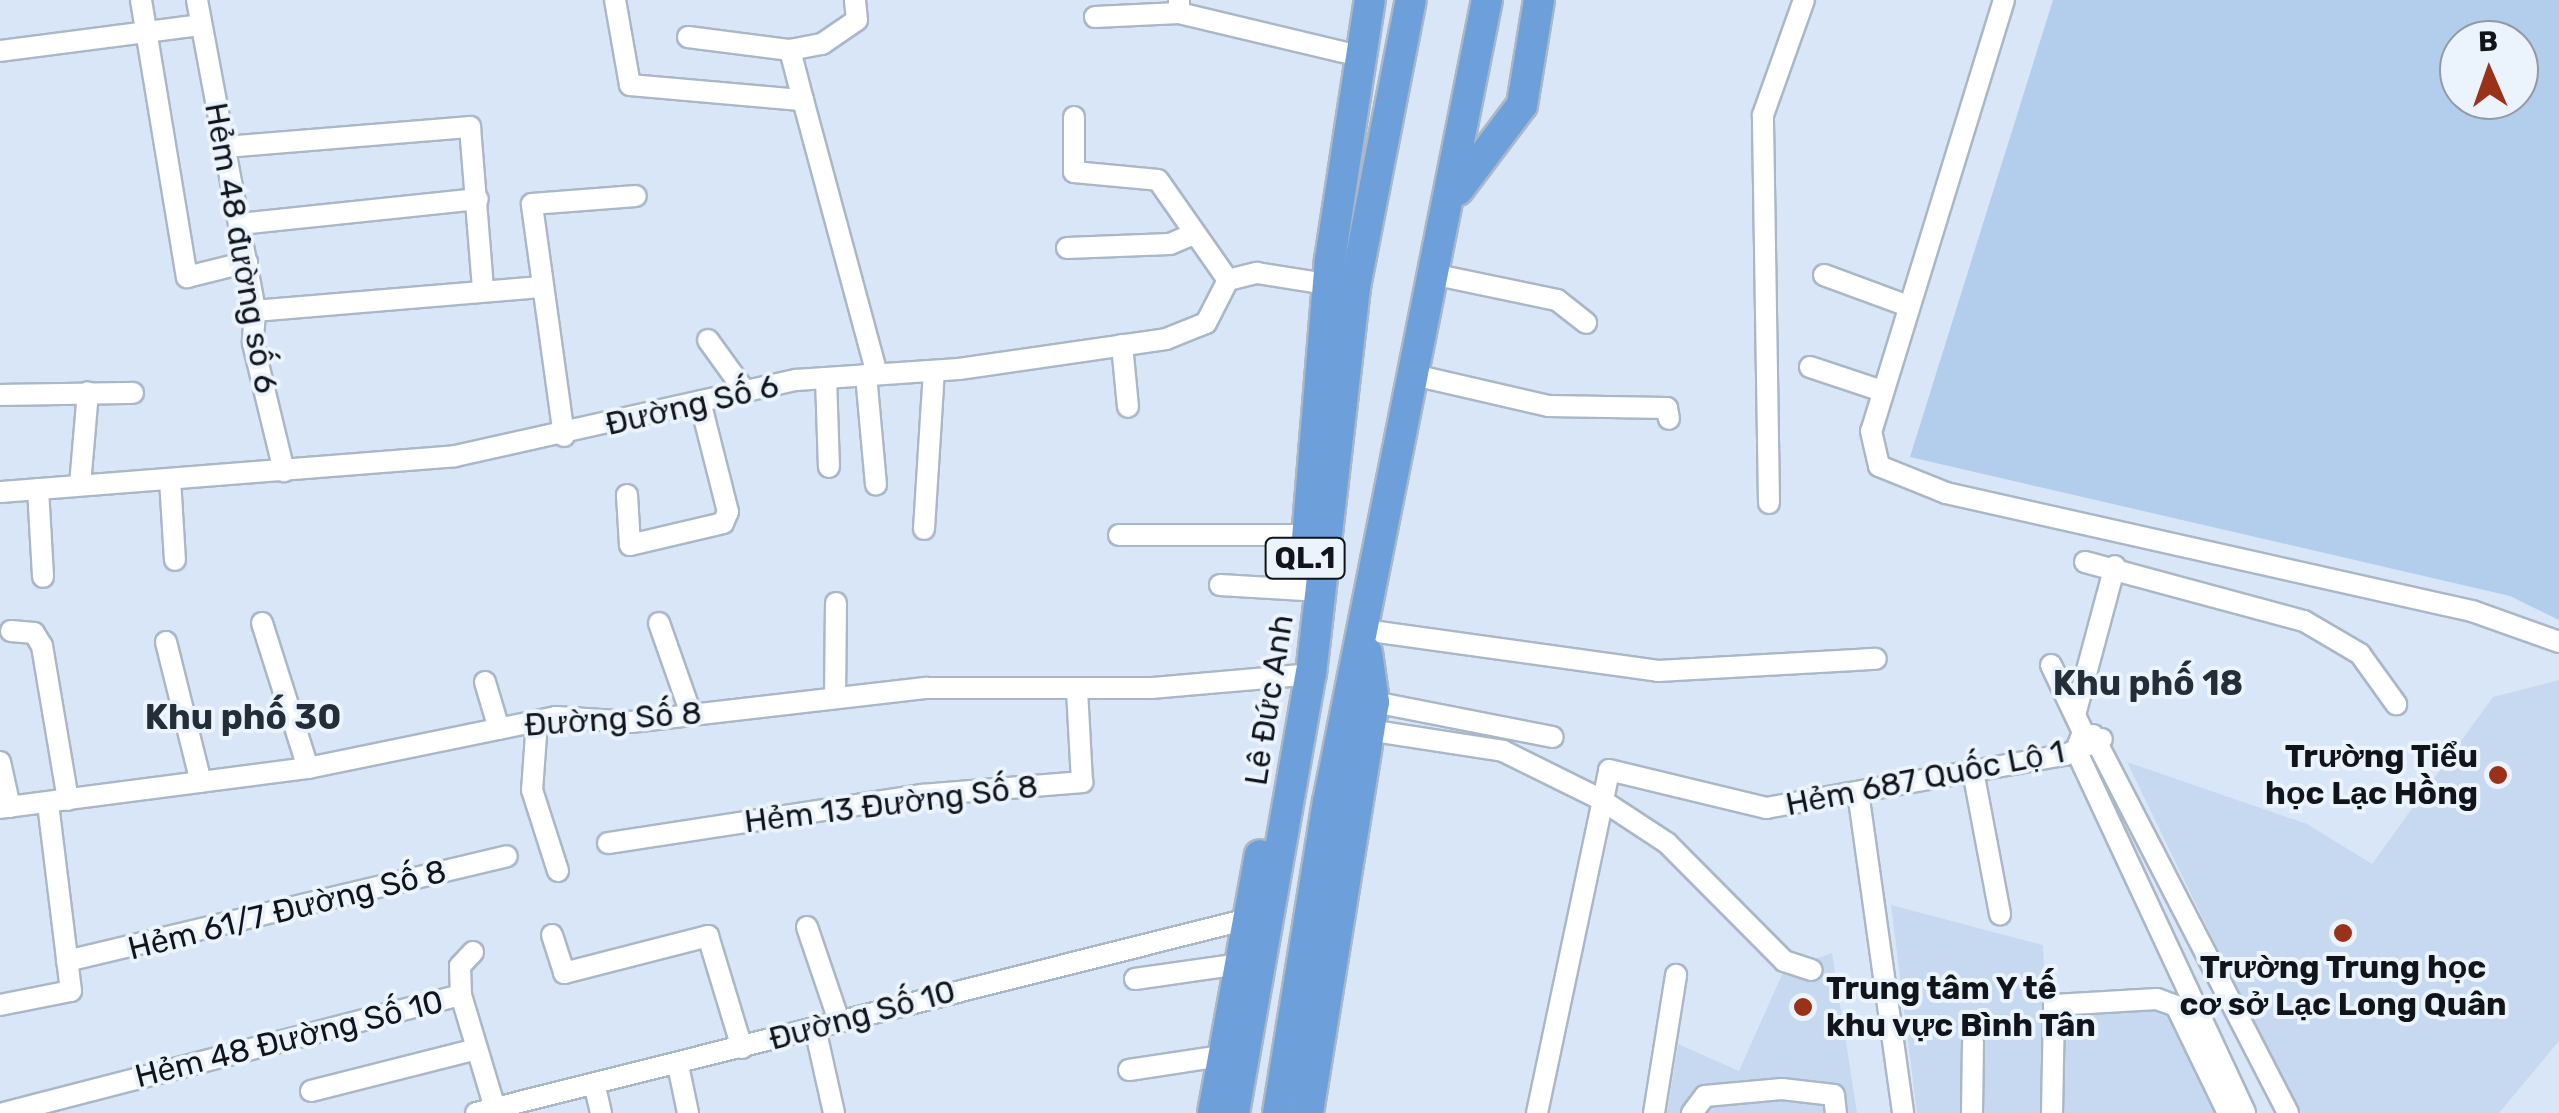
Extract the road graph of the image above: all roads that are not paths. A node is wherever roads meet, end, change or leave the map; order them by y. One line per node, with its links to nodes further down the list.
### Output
1 (141, 0): 15 (street)
2 (197, 0): 13 (street, Hẻm 48 đường số 6)
3 (615, 0): 19 (street)
4 (855, 0): 16 (street)
5 (1370, 0): 18 (highway, Lê Đức Anh / QL.1)
6 (1411, 0): 32 (highway, Lê Đức Anh / QL.1)
7 (1487, 0): 24 (highway, QL.1)
8 (1539, 0): 24 (highway, QL.1)
9 (1804, 0): 62 (street)
10 (2004, 0): 35 (street)
11 (1179, 7): 12 (street); 18 (street)
12 (1095, 17)
13 (199, 25): 15 (street); 21 (street, Hẻm 48 đường số 6)
14 (688, 37): 16 (street)
15 (144, 38): 17 (street); 28 (street)
16 (790, 50): 19 (street)
17 (0, 51)
18 (1360, 56): 32 (highway, Lê Đức Anh / QL.1)
19 (803, 100): 42 (street)
20 (1074, 117): 26 (street)
21 (226, 147): 23 (street); 25 (street, Hẻm 48 đường số 6)
22 (636, 196): 33 (street)
23 (478, 199): 25 (street); 34 (street)
24 (1450, 200): 29 (highway, QL.1)
25 (240, 224): 28 (street, Hẻm 48 đường số 6)
26 (1194, 234): 27 (street); 31 (street)
27 (1068, 248)
28 (246, 262): 36 (street, Hẻm 48 đường số 6)
29 (1438, 275): 37 (street); 43 (highway, QL.1)
30 (1824, 275): 35 (street)
31 (1228, 280): 32 (street); 39 (street, Đường Số 6)
32 (1341, 286): 64 (highway, Lê Đức Anh / QL.1)
33 (540, 287): 34 (street); 53 (street)
34 (483, 289): 36 (street)
35 (1908, 306): 46 (street)
36 (255, 311): 55 (street, Hẻm 48 đường số 6)
37 (1586, 323)
38 (708, 340): 45 (street)
39 (1122, 345): 41 (street, Đường Số 6); 51 (street)
40 (1810, 367): 46 (street)
41 (934, 370): 42 (street, Đường Số 6); 63 (street)
42 (872, 374): 44 (street, Đường Số 6); 58 (street)
43 (1414, 375): 52 (street); 75 (highway, QL.1)
44 (826, 378): 45 (street, Đường Số 6); 54 (street)
45 (744, 390): 50 (street, Đường Số 6)
46 (1882, 390): 78 (street)
47 (88, 392): 48 (street); 49 (street); 57 (street)
48 (133, 393)
49 (0, 395)
50 (700, 402): 53 (street, Đường Số 6); 61 (street)
51 (1128, 407)
52 (1669, 419)
53 (564, 436): 55 (street, Đường Số 6)
54 (830, 466)
55 (284, 471): 56 (street, Đường Số 6)
56 (170, 479): 57 (street, Đường Số 6); 66 (street)
57 (80, 485): 59 (street, Đường Số 6)
58 (876, 485)
59 (38, 489): 60 (street, Đường Số 6); 69 (street)
60 (0, 492)
61 (628, 495)
62 (1769, 503)
63 (924, 528)
64 (1316, 534): 65 (street); 71 (highway, Lê Đức Anh / QL.1)
65 (1118, 535)
66 (175, 560)
67 (2085, 562): 68 (street)
68 (2115, 566): 85 (street); 90 (street)
69 (44, 577)
70 (1220, 585): 71 (street)
71 (1312, 591): 81 (highway, Lê Đức Anh / QL.1)
72 (836, 603): 84 (street)
73 (262, 624): 93 (street)
74 (659, 624): 86 (street)
75 (1364, 630): 79 (street); 87 (highway, QL.1); 134 (highway, QL.1)
76 (11, 631): 97 (street)
77 (166, 642): 95 (street)
78 (2559, 642)
79 (1876, 660)
80 (2051, 665): 90 (street)
81 (1301, 674): 83 (street, Đường Số 8); 106 (highway, Lê Đức Anh / QL.1); 133 (highway, Lê Đức Anh / QL.1)
82 (486, 682): 89 (street)
83 (1078, 689): 84 (street, Đường Số 8); 102 (street, Hẻm 13 Đường Số 8)
84 (834, 698): 86 (street, Đường Số 8)
85 (2396, 704)
86 (690, 714): 88 (street, Đường Số 8)
87 (1371, 716): 91 (street); 98 (street); 135 (highway, QL.1)
88 (537, 721): 89 (street, Đường Số 8); 104 (street)
89 (499, 729): 93 (street, Đường Số 8)
90 (2084, 734): 94 (street, Hẻm 687 Quốc Lộ 1); 100 (street); 101 (street)
91 (1553, 737)
92 (0, 762): 99 (street)
93 (308, 768): 95 (street, Đường Số 8)
94 (1973, 772): 96 (street, Hẻm 687 Quốc Lộ 1); 105 (street)
95 (200, 782): 97 (street, Đường Số 8)
96 (1858, 792): 98 (street, Hẻm 687 Quốc Lộ 1); 140 (street)
97 (58, 802): 99 (street, Đường Số 8); 110 (street)
98 (1599, 803): 112 (street); 136 (street)
99 (5, 808)
100 (2139, 815): 101 (street); 145 (street)
101 (2114, 828): 144 (street)
102 (608, 843)
103 (507, 856): 110 (street, Hẻm 61/7 Đường Số 8)
104 (558, 871)
105 (2000, 914)
106 (1248, 918): 111 (highway, Lê Đức Anh / QL.1); 117 (street, Đường Số 10)
107 (807, 927): 117 (street)
108 (552, 935): 120 (street)
109 (473, 952): 115 (street)
110 (67, 961): 116 (street)
111 (1239, 964): 114 (street); 122 (highway, Lê Đức Anh / QL.1)
112 (1812, 970)
113 (1676, 975): 137 (street)
114 (1136, 979)
115 (461, 996): 121 (street, Hẻm 48 Đường Số 10); 128 (street, Hẻm 48 Đường Số 10)
116 (0, 1004)
117 (840, 1022): 118 (street, Đường Số 10)
118 (815, 1028): 120 (street, Đường Số 10); 131 (street)
119 (1973, 1042): 141 (street)
120 (742, 1048): 123 (street, Đường Số 10)
121 (477, 1049): 126 (street); 127 (street, Hẻm 48 Đường Số 10)
122 (1222, 1056): 124 (street); 132 (highway, Lê Đức Anh / QL.1)
123 (678, 1065): 125 (street, Đường Số 10); 130 (street)
124 (1129, 1070)
125 (595, 1087): 127 (street, Đường Số 10); 129 (street)
126 (311, 1091)
127 (493, 1110)
128 (4, 1113)
129 (601, 1113)
130 (688, 1113)
131 (834, 1113)
132 (1213, 1113)
133 (1234, 1113)
134 (1278, 1113)
135 (1308, 1113)
136 (1537, 1113)
137 (1654, 1113)
138 (1692, 1113): 139 (street)
139 (1836, 1113)
140 (1902, 1113)
141 (1972, 1113)
142 (2052, 1113): 143 (street)
143 (2228, 1113)
144 (2245, 1113)
145 (2288, 1113)

